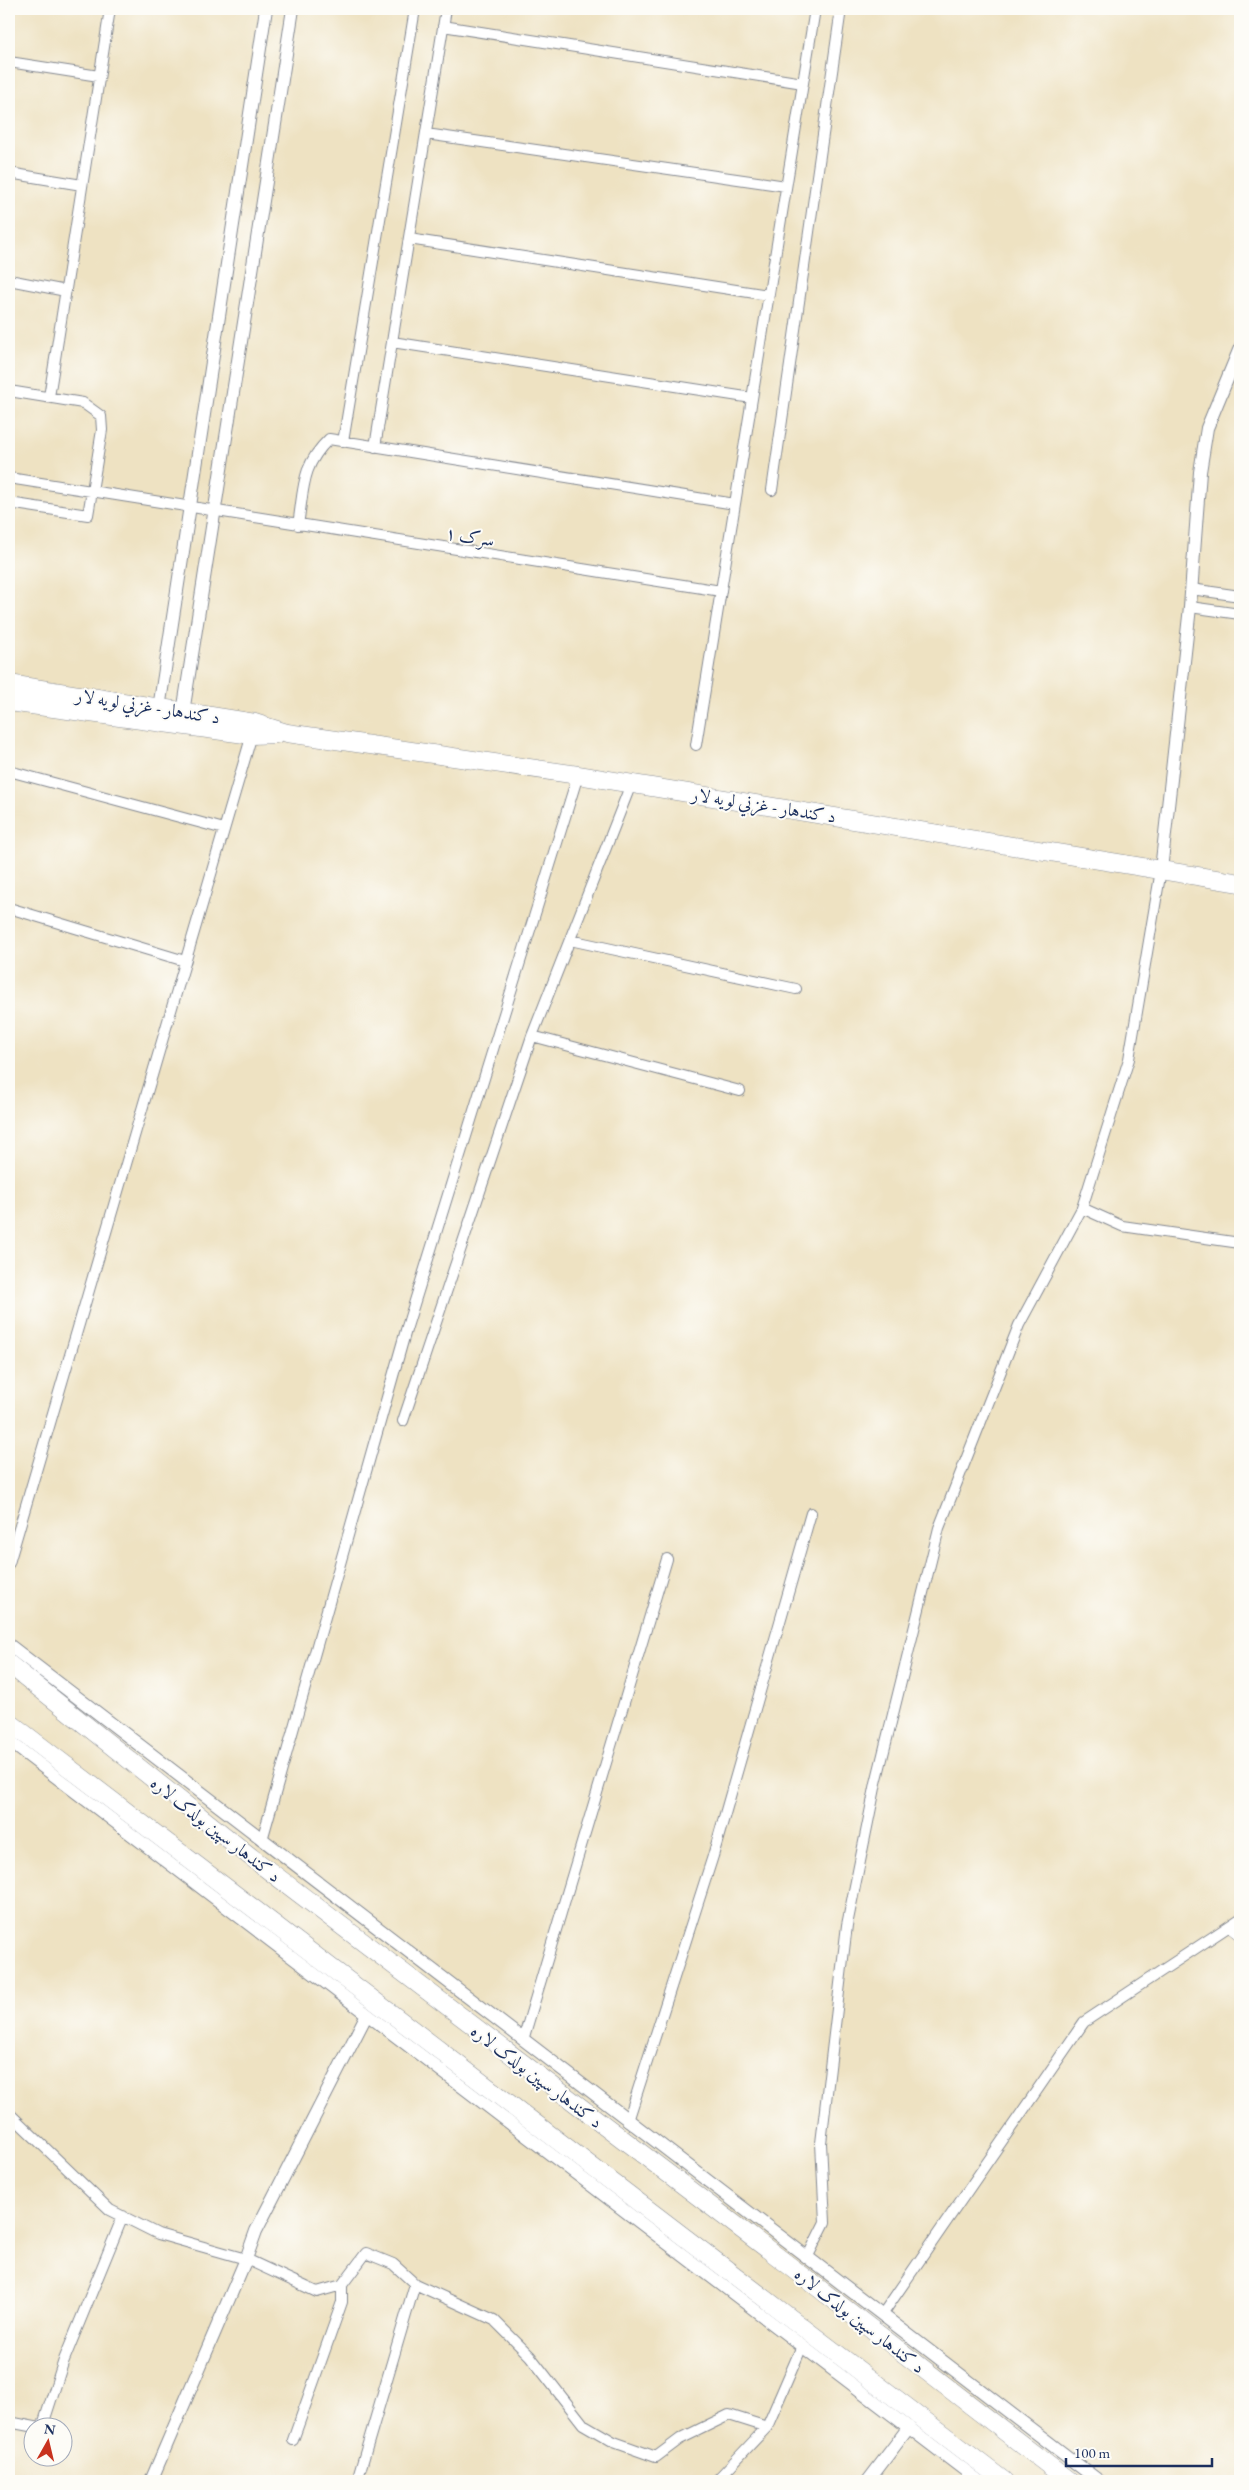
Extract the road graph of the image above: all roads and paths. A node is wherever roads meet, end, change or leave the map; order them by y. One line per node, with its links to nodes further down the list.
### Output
1 (110, 9): 10 (street)
2 (266, 9): 32 (street)
3 (293, 9): 33 (street)
4 (415, 9): 25 (street)
5 (446, 9): 8 (street)
6 (815, 9): 11 (street)
7 (842, 9): 28 (street)
8 (443, 26): 11 (street); 12 (street)
9 (9, 62): 10 (street)
10 (99, 76): 14 (street)
11 (803, 83): 15 (street)
12 (426, 134): 15 (street); 16 (street)
13 (9, 172): 14 (street)
14 (82, 185): 18 (street)
15 (786, 186): 19 (street)
16 (409, 238): 19 (street); 20 (street)
17 (9, 280): 18 (street)
18 (66, 291): 23 (street)
19 (768, 294): 24 (street)
20 (392, 342): 24 (street); 26 (street)
21 (1240, 348): 35 (street)
22 (9, 391): 23 (street)
23 (49, 397): 29 (street)
24 (752, 398): 31 (street)
25 (343, 442): 26 (street); 34 (street)
26 (375, 447): 31 (street)
27 (9, 478): 29 (street, سرک ۱)
28 (772, 490)
29 (92, 491): 30 (street); 32 (street, سرک ۱)
30 (9, 503)
31 (735, 504): 36 (street)
32 (188, 507): 33 (street, سرک ۱); 42 (street)
33 (214, 511): 34 (street, سرک ۱); 43 (street)
34 (298, 526): 36 (street, سرک ۱)
35 (1192, 589): 37 (street); 38 (street)
36 (721, 591): 45 (street)
37 (1240, 596)
38 (1190, 606): 39 (street); 50 (street)
39 (1240, 614)
40 (9, 684): 42 (highway, د کندهار - غزني لويه لار)
41 (9, 702): 42 (highway, د کندهار - غزني لويه لار)
42 (158, 716): 43 (highway, د کندهار - غزني لويه لار)
43 (182, 719): 44 (highway, د کندهار - غزني لويه لار)
44 (254, 729): 47 (highway, د کندهار - غزني لويه لار); 49 (street)
45 (696, 745)
46 (9, 771): 49 (street)
47 (578, 775): 48 (highway, د کندهار - غزني لويه لار); 68 (street)
48 (631, 784): 50 (highway, د کندهار - غزني لويه لار); 53 (street)
49 (224, 830): 54 (street)
50 (1161, 870): 51 (highway, د کندهار - غزني لويه لار); 58 (street)
51 (1240, 883)
52 (9, 908): 54 (street)
53 (570, 940): 55 (street); 56 (street)
54 (185, 961): 63 (street)
55 (796, 989)
56 (532, 1036): 57 (street); 60 (street)
57 (740, 1091)
58 (1082, 1208): 59 (street); 77 (street)
59 (1240, 1243)
60 (403, 1421)
61 (811, 1513): 75 (street)
62 (667, 1559): 73 (street)
63 (9, 1563)
64 (9, 1644): 68 (street)
65 (9, 1664): 95 (highway, د کندهار سپین بولدک لاره)
66 (9, 1722): 94 (highway)
67 (9, 1742): 72 (street)
68 (262, 1840): 73 (street)
69 (1240, 1920): 70 (street)
70 (1230, 1927): 71 (street); 81 (street)
71 (1240, 1935)
72 (367, 2014): 78 (street); 82 (street)
73 (523, 2040): 75 (street)
74 (9, 2113): 76 (street)
75 (628, 2121): 77 (street)
76 (123, 2216): 78 (street); 83 (street)
77 (807, 2258): 81 (street)
78 (246, 2259): 80 (street); 89 (street)
79 (415, 2284): 80 (street); 86 (street); 90 (street)
80 (342, 2285): 88 (street)
81 (882, 2315): 96 (street)
82 (802, 2346): 86 (street); 87 (street)
83 (44, 2418)
84 (9, 2422): 85 (street)
85 (22, 2424)
86 (767, 2427): 91 (street)
87 (909, 2427): 92 (street); 93 (street)
88 (293, 2440)
89 (151, 2481)
90 (357, 2481)
91 (716, 2481)
92 (868, 2481)
93 (979, 2481)
94 (1004, 2481)
95 (1069, 2481)
96 (1099, 2481)

